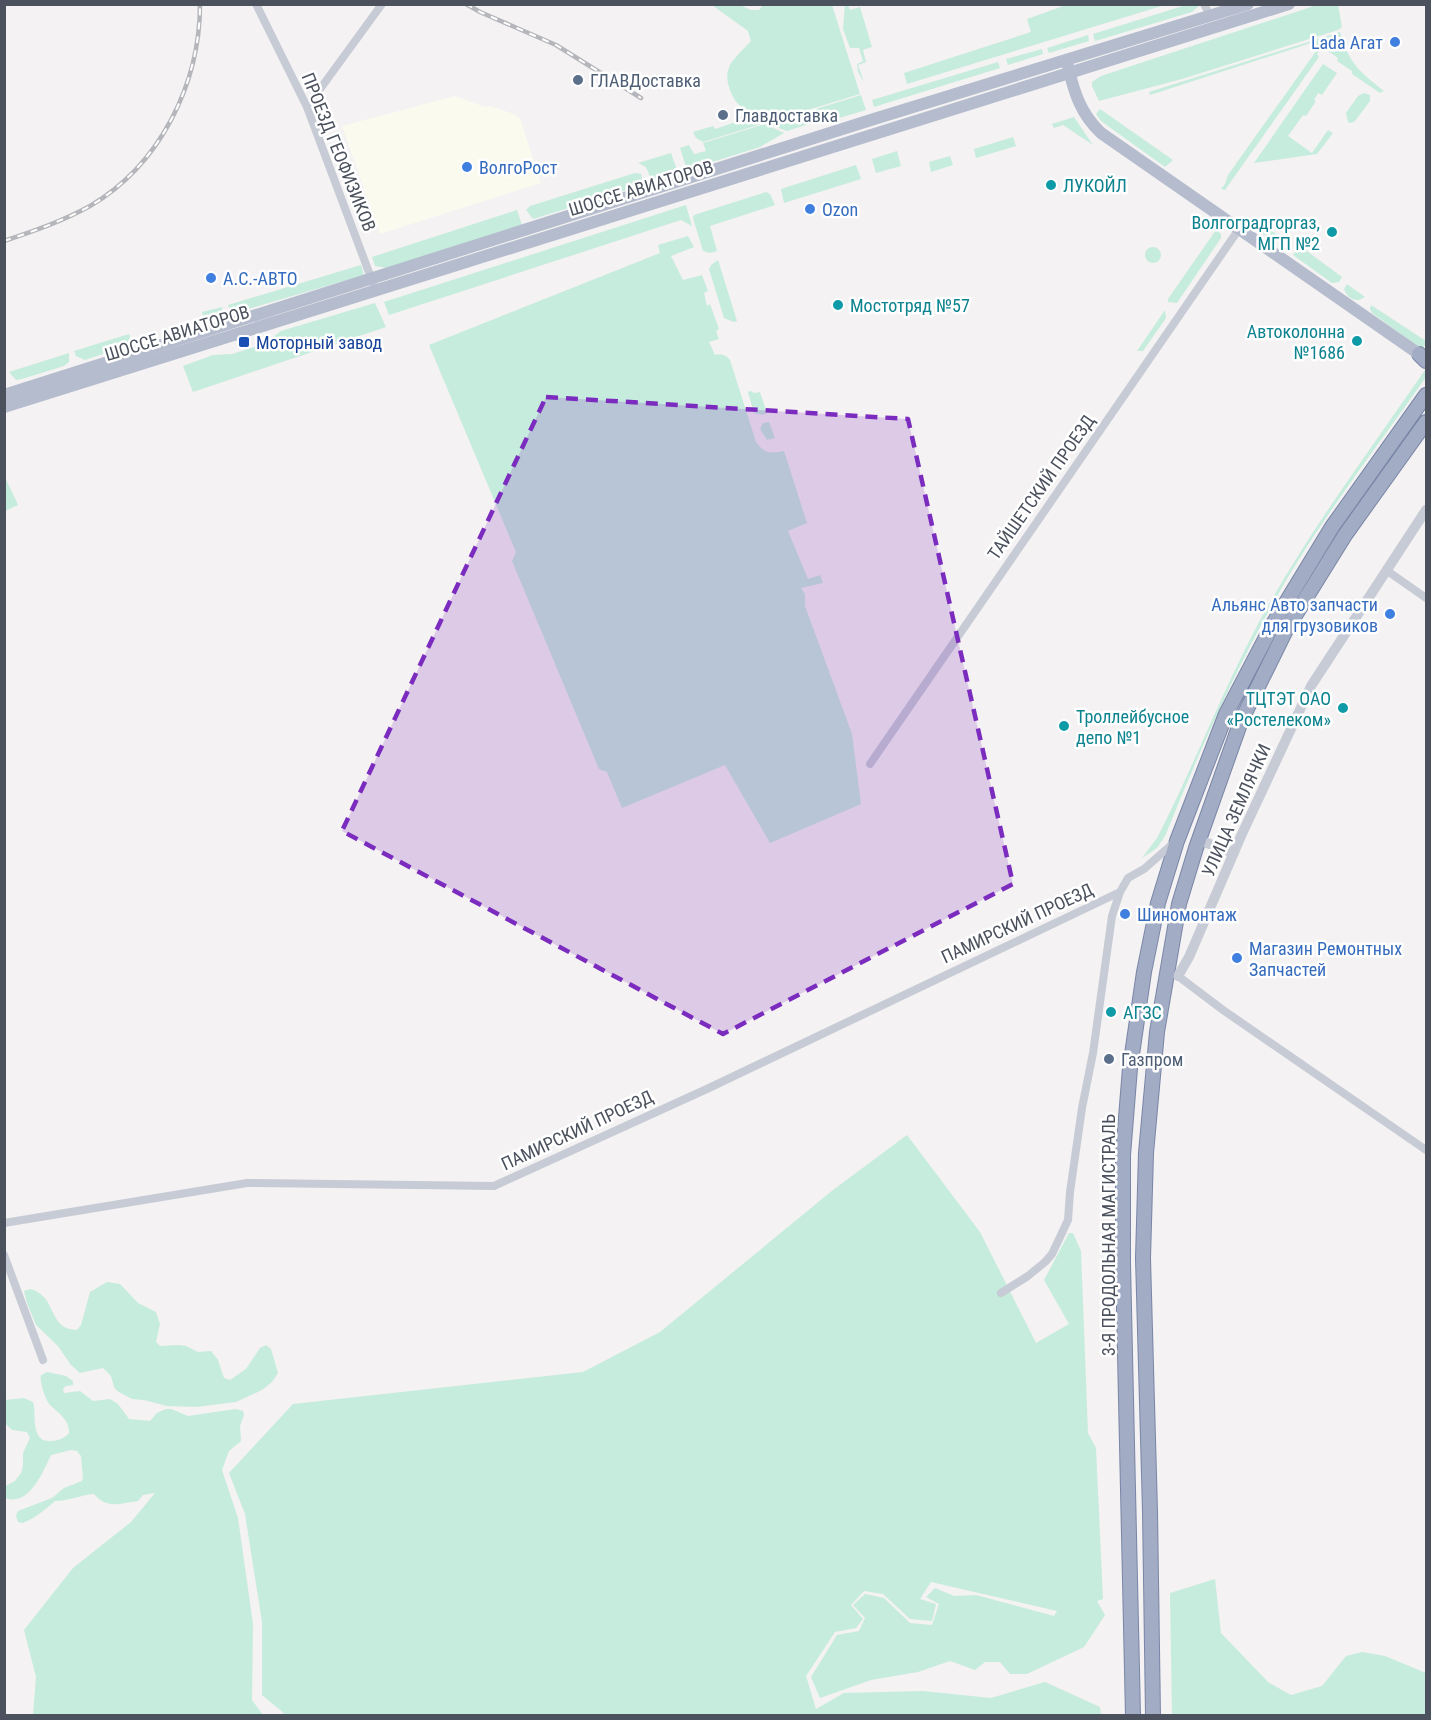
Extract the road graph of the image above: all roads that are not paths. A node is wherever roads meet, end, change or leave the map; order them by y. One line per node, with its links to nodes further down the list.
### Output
1 (256, 4): 8 (street, ПРОЕЗД ГЕОФИЗИКОВ)
2 (382, 4): 8 (street)
3 (1248, 4): 5 (main road, ШОССЕ АВИАТОРОВ)
4 (1289, 4): 7 (main road, ШОССЕ АВИАТОРОВ)
5 (1207, 10): 6 (main road, ШОССЕ АВИАТОРОВ)
6 (1066, 60): 7 (main road); 10 (main road, ШОССЕ АВИАТОРОВ)
7 (1069, 73): 9 (main road); 10 (main road, ШОССЕ АВИАТОРОВ)
8 (307, 107): 10 (street, ПРОЕЗД ГЕОФИЗИКОВ)
9 (1239, 230): 11 (main road); 19 (street, ТАЙШЕТСКИЙ ПРОЕЗД)
10 (374, 286): 13 (main road, ШОССЕ АВИАТОРОВ); 14 (main road, ШОССЕ АВИАТОРОВ)
11 (1424, 357)
12 (1426, 392): 21 (highway, 3-Я ПРОДОЛЬНАЯ МАГИСТРАЛЬ)
13 (4, 395)
14 (4, 407)
15 (1426, 422): 20 (highway, 3-Я ПРОДОЛЬНАЯ МАГИСТРАЛЬ)
16 (1426, 510): 17 (street, УЛИЦА ЗЕМЛЯЧКИ)
17 (1386, 570): 18 (street); 22 (street, УЛИЦА ЗЕМЛЯЧКИ)
18 (1426, 598)
19 (870, 764)
20 (1199, 840): 22 (street); 25 (highway, 3-Я ПРОДОЛЬНАЯ МАГИСТРАЛЬ)
21 (1177, 841): 23 (street); 31 (highway, 3-Я ПРОДОЛЬНАЯ МАГИСТРАЛЬ)
22 (1234, 853): 24 (street, УЛИЦА ЗЕМЛЯЧКИ)
23 (1120, 892): 27 (street, ПАМИРСКИЙ ПРОЕЗД); 29 (street)
24 (1178, 976): 25 (highway); 26 (street)
25 (1162, 1000): 32 (highway, 3-Я ПРОДОЛЬНАЯ МАГИСТРАЛЬ)
26 (1426, 1150)
27 (4, 1223)
28 (4, 1255): 30 (street)
29 (1001, 1293)
30 (43, 1360)
31 (1133, 1716)
32 (1153, 1716)

